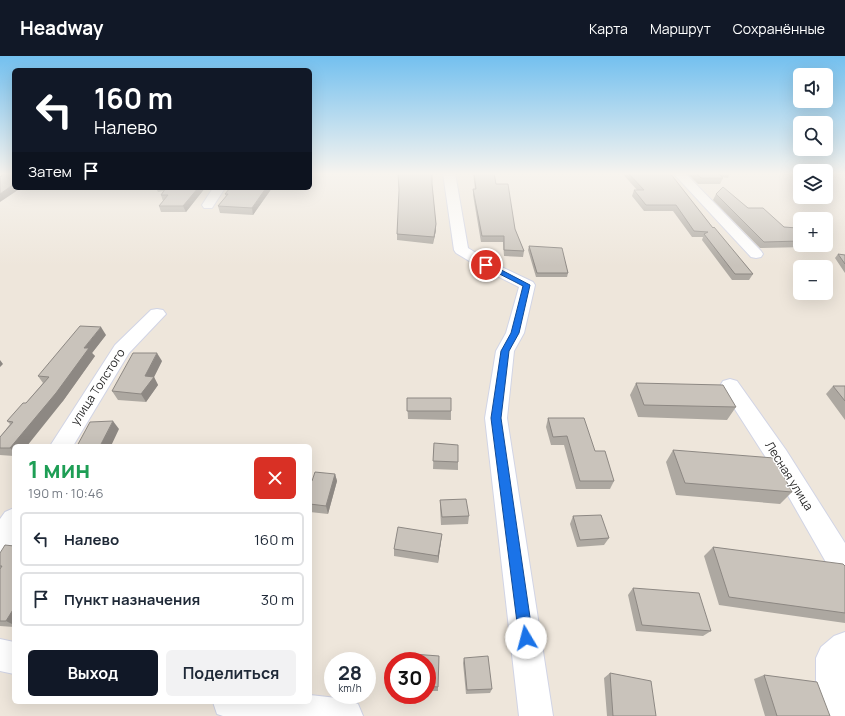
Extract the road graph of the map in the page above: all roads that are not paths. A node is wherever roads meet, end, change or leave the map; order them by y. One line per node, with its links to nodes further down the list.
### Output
1 (453, 204): 15 (street)
2 (707, 204): 3 (street)
3 (756, 254)
4 (156, 314): 6 (street, улица Толстого)
5 (730, 386): 9 (street, Лесная улица)
6 (62, 444)
7 (12, 523): 8 (street)
8 (0, 542)
9 (845, 568)
10 (845, 647): 16 (street)
11 (0, 655): 12 (street)
12 (12, 658)
13 (247, 704): 14 (street)
14 (346, 716)
15 (536, 716)
16 (845, 716)

